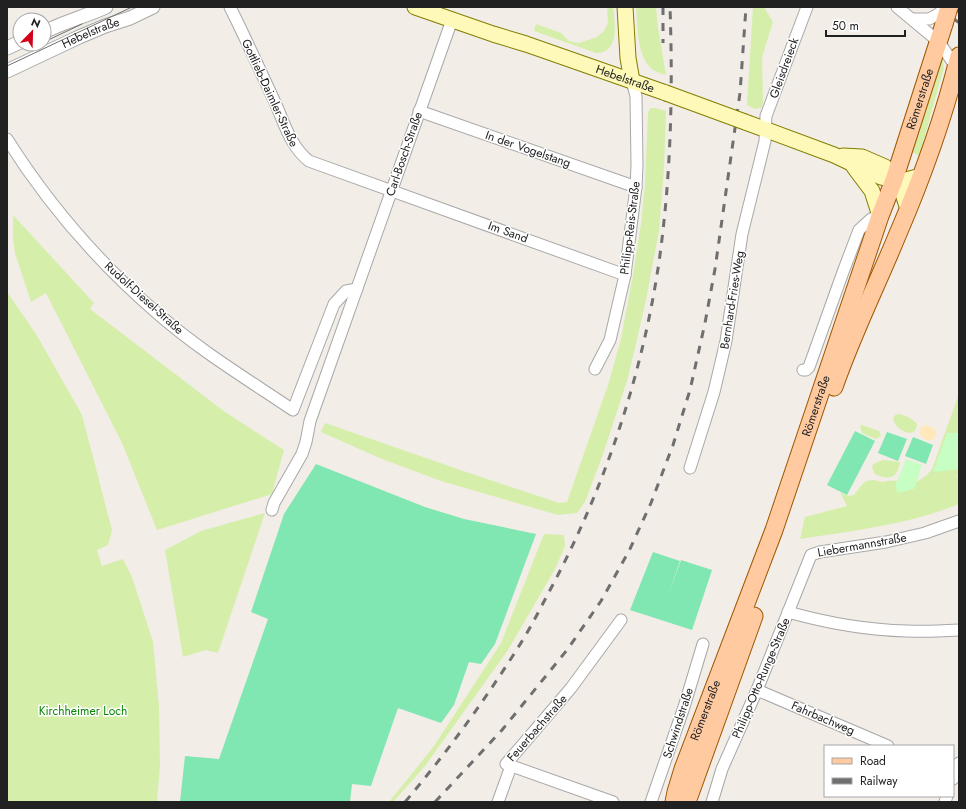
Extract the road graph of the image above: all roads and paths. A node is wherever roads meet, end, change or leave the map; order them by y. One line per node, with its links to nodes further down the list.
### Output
1 (106, 7): 11 (street, Hebelstraße)
2 (153, 7): 14 (street, Hebelstraße)
3 (230, 7): 24 (street, Gottlieb-Daimler-Straße)
4 (415, 7): 10 (main road, Hebelstraße)
5 (625, 7): 15 (main road)
6 (807, 7): 17 (street, Gleisdreieck)
7 (897, 7): 9 (street)
8 (944, 13): 9 (street); 12 (main road, Römerstraße)
9 (912, 19): 12 (street)
10 (452, 20): 15 (main road, Hebelstraße); 16 (street, Carl-Bosch-Straße)
11 (52, 28)
12 (939, 42): 13 (street); 22 (main road, Römerstraße)
13 (958, 61): 21 (main road, Römerstraße)
14 (7, 71)
15 (632, 81): 17 (main road, Hebelstraße, bridge); 23 (street, Philipp-Reis-Straße)
16 (419, 111): 23 (street, In der Vogelstang); 24 (street, Carl-Bosch-Straße)
17 (766, 130): 19 (main road, Hebelstraße); 31 (street, Bernhard-Fries-Weg)
18 (7, 139): 28 (street, Rudolf-Diesel-Straße)
19 (834, 155): 20 (main road, Hebelstraße); 22 (main road, Hebelstraße)
20 (852, 164): 22 (main road, Hebelstraße); 26 (main road)
21 (921, 176): 22 (main road, Hebelstraße); 25 (main road, Römerstraße)
22 (894, 180): 25 (main road, Hebelstraße); 26 (main road, Römerstraße)
23 (636, 187): 27 (street, Philipp-Reis-Straße)
24 (392, 190): 27 (street, Im Sand); 28 (street, Carl-Bosch-Straße)
25 (908, 209): 48 (main road, Römerstraße)
26 (880, 216): 30 (street); 47 (main road, Römerstraße)
27 (625, 275): 29 (street, Philipp-Reis-Straße)
28 (357, 289): 32 (street, Carl-Bosch-Straße)
29 (595, 369)
30 (803, 370)
31 (690, 468)
32 (272, 510)
33 (959, 521): 34 (street, Liebermannstraße)
34 (811, 555): 35 (street, Philipp-Otto-Runge-Straße)
35 (788, 612): 37 (street); 39 (street, Philipp-Otto-Runge-Straße)
36 (621, 620): 42 (street, Feuerbachstraße)
37 (959, 630)
38 (703, 644): 46 (street, Schwindstraße)
39 (757, 690): 40 (street, Fahrbachweg); 49 (street, Philipp-Otto-Runge-Straße)
40 (886, 745)
41 (959, 763): 43 (street)
42 (511, 766): 44 (street); 45 (street, Feuerbachstraße)
43 (954, 776)
44 (498, 802)
45 (613, 802)
46 (651, 802)
47 (674, 802)
48 (687, 802)
49 (712, 802)

